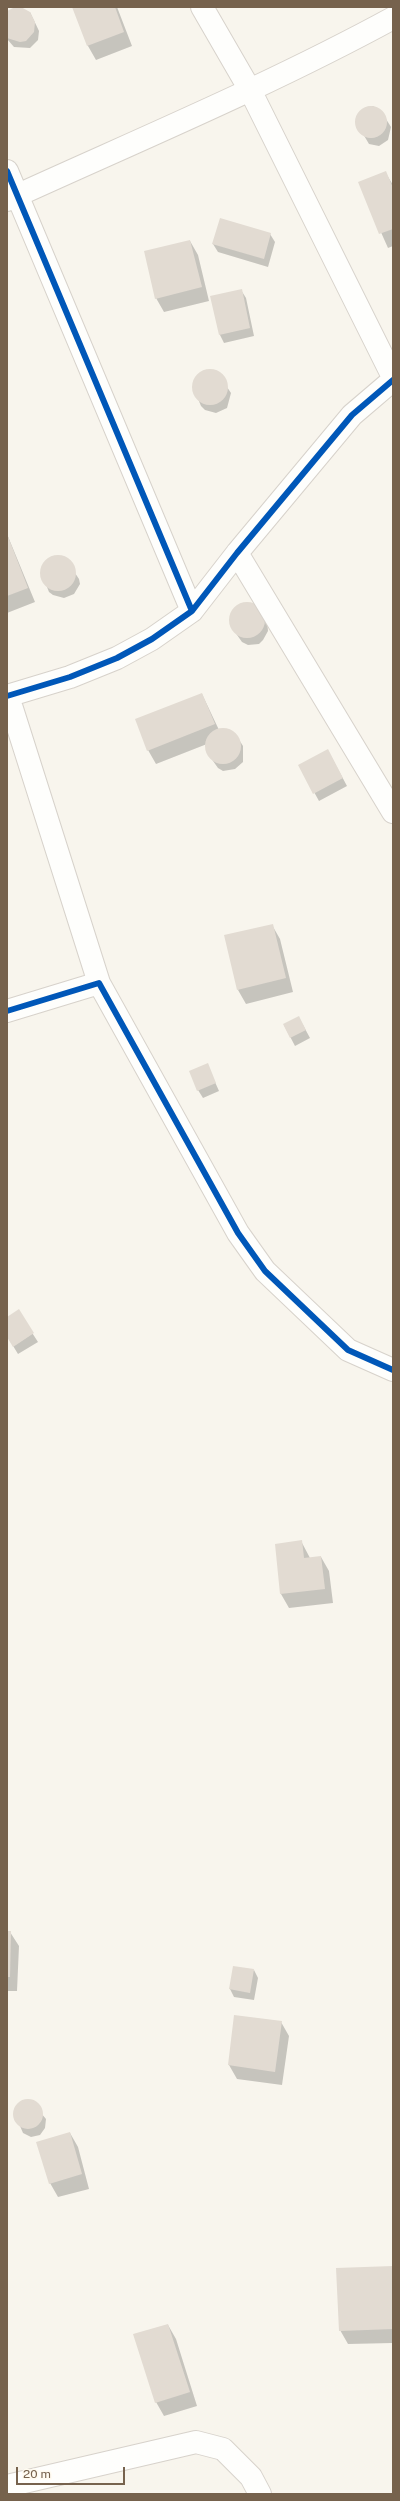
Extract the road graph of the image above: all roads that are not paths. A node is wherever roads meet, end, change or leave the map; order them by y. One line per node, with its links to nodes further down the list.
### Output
1 (202, 7): 3 (street)
2 (393, 18): 3 (street)
3 (250, 90): 5 (street); 6 (street)
4 (7, 171): 5 (street)
5 (13, 197): 9 (street)
6 (393, 377)
7 (393, 380): 8 (street)
8 (238, 553): 9 (street); 11 (street)
9 (192, 611): 10 (street)
10 (7, 696): 12 (street)
11 (390, 800)
12 (99, 983): 13 (street); 14 (street)
13 (7, 1011)
14 (393, 1370)
15 (7, 2486): 16 (street)
16 (260, 2494)

